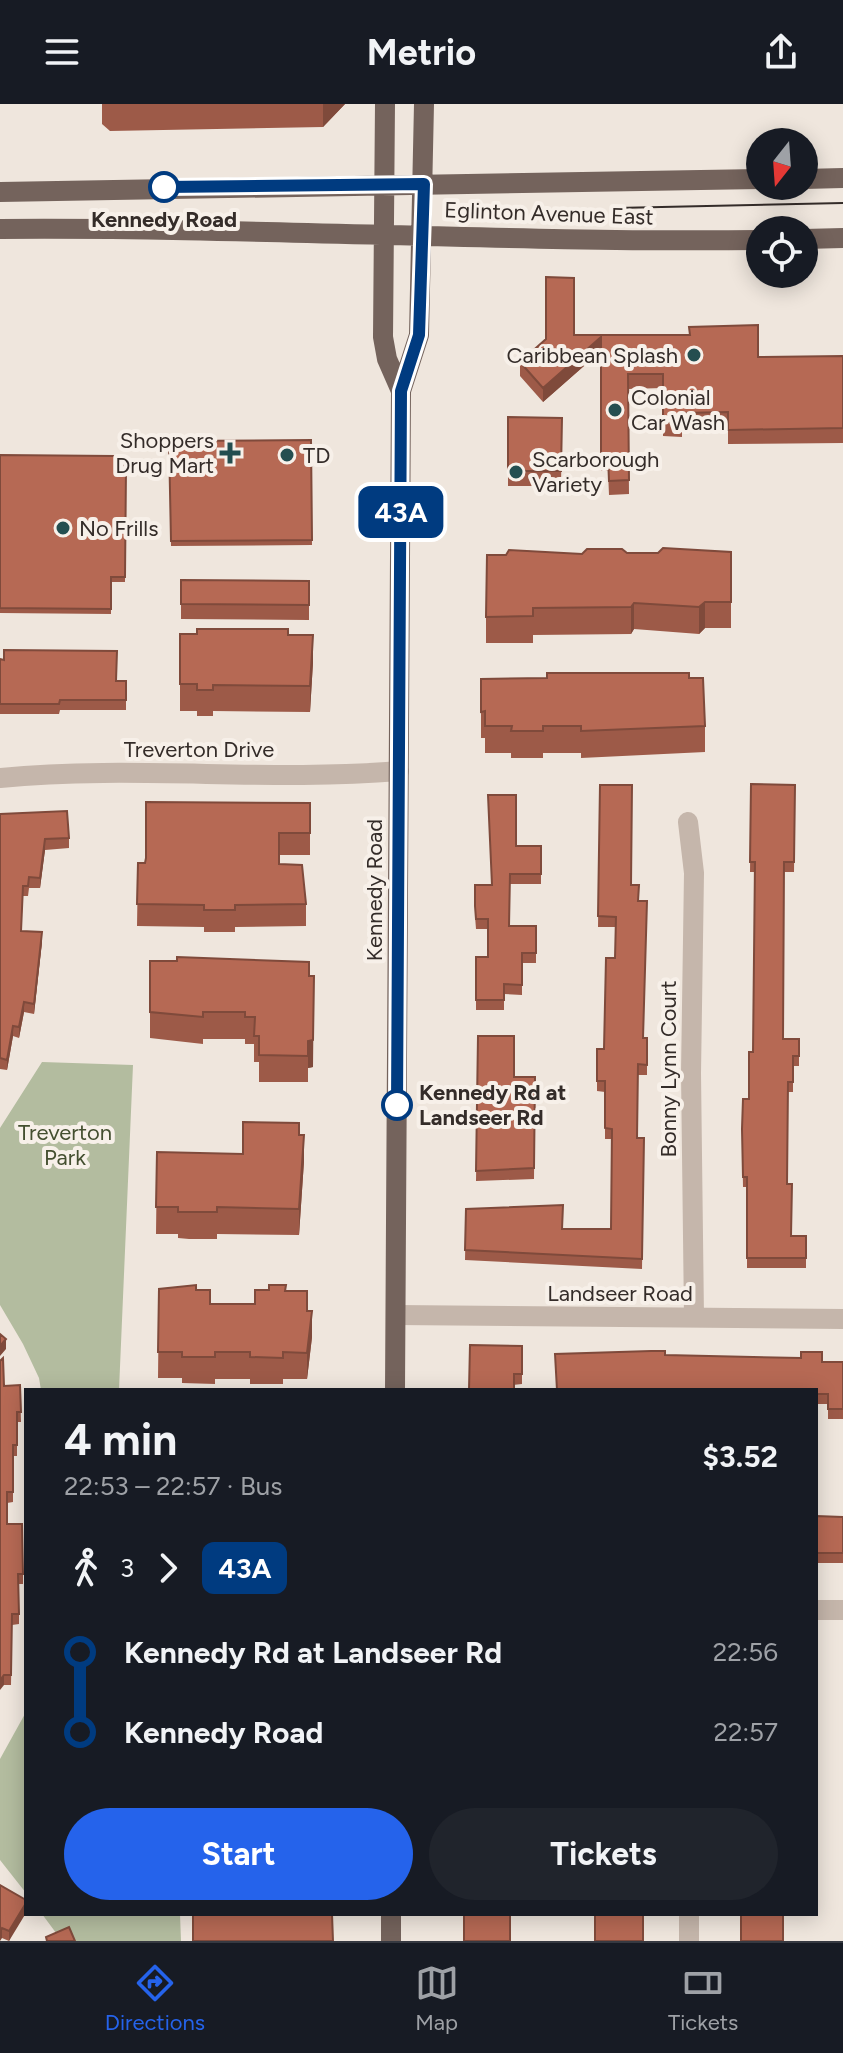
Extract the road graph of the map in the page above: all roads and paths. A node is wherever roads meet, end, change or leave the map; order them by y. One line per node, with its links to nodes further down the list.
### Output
1 (385, 104): 6 (main road, Kennedy Road)
2 (424, 104): 7 (main road, Kennedy Road)
3 (843, 178): 5 (main road)
4 (746, 179): 7 (main road, Eglinton Avenue East)
5 (818, 179)
6 (383, 184): 7 (main road, Eglinton Avenue East); 8 (main road, Eglinton Avenue East); 10 (main road, Kennedy Road)
7 (424, 184): 11 (main road, Kennedy Road)
8 (0, 192)
9 (0, 229): 10 (main road, Eglinton Avenue East)
10 (382, 233): 11 (main road, Eglinton Avenue East); 15 (main road, Kennedy Road)
11 (423, 233): 14 (main road, Eglinton Avenue East); 15 (main road, Kennedy Road)
12 (843, 238): 13 (main road)
13 (818, 239)
14 (746, 240)
15 (401, 391): 16 (main road, Kennedy Road)
16 (399, 771): 17 (street, Treverton Drive); 19 (main road, Kennedy Road)
17 (0, 778)
18 (688, 822): 20 (street, Bonny Lynn Court)
19 (396, 1315): 20 (street, Landseer Road); 22 (main road, Kennedy Road)
20 (694, 1317): 21 (street, Landseer Road)
21 (843, 1319)
22 (395, 1388)
23 (818, 1610): 24 (street)
24 (843, 1610)
25 (391, 1916): 27 (main road)
26 (689, 1916): 28 (street)
27 (391, 1941)
28 (689, 1941)

